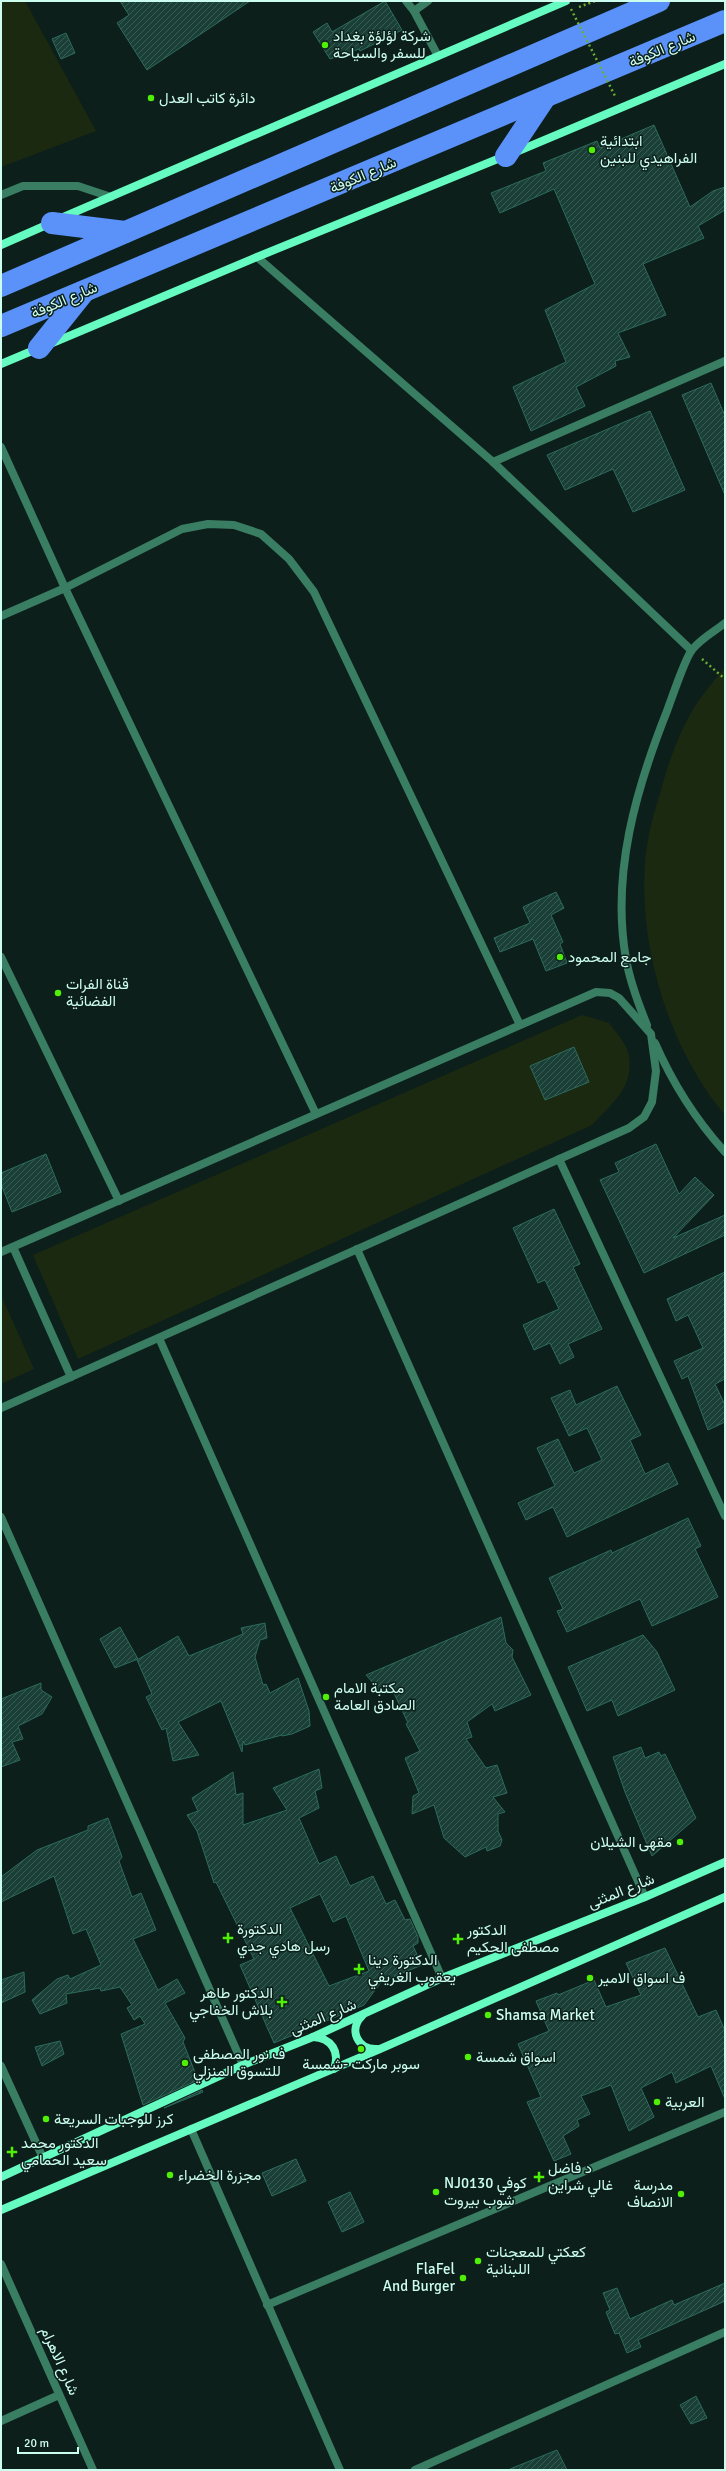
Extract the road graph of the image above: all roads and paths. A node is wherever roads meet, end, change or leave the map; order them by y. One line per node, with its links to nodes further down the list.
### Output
1 (406, 1): 6 (street)
2 (428, 1): 6 (street)
3 (566, 1): 8 (main road)
4 (595, 1): 10 (path, bridge)
5 (659, 1): 16 (highway)
6 (414, 11): 8 (street)
7 (725, 22): 11 (highway, شارع الكوفة)
8 (438, 56): 14 (main road)
9 (725, 64): 12 (main road)
10 (614, 96)
11 (544, 99): 12 (highway); 20 (highway, شارع الكوفة)
12 (506, 156): 18 (main road)
13 (1, 195): 14 (street)
14 (111, 197): 15 (main road)
15 (52, 223): 16 (highway); 17 (main road)
16 (126, 233): 19 (highway)
17 (1, 245)
18 (257, 256): 22 (main road); 26 (street)
19 (1, 286)
20 (85, 291): 21 (highway, شارع الكوفة); 22 (highway)
21 (1, 326)
22 (39, 348): 24 (main road)
23 (725, 361): 26 (street)
24 (1, 364)
25 (1, 447): 27 (street)
26 (493, 462): 30 (street)
27 (65, 588): 28 (street); 33 (street); 35 (street)
28 (1, 616)
29 (725, 623): 30 (street)
30 (691, 650): 31 (path); 34 (street)
31 (725, 679)
32 (1, 957): 38 (street)
33 (520, 1025): 34 (street); 35 (street)
34 (651, 1034): 36 (street); 37 (street)
35 (316, 1114): 38 (street)
36 (725, 1152)
37 (559, 1159): 40 (street); 45 (street)
38 (119, 1201): 39 (street)
39 (13, 1247): 41 (street); 43 (street)
40 (357, 1249): 42 (street); 48 (street)
41 (1, 1252)
42 (159, 1338): 43 (street); 50 (street)
43 (71, 1377): 44 (street)
44 (1, 1408)
45 (725, 1516)
46 (1, 1517): 54 (street)
47 (725, 1862): 48 (main road, شارع المثنى)
48 (644, 1897): 50 (main road, شارع المثنى)
49 (725, 1897): 53 (main road)
50 (442, 1978): 51 (main road, شارع المثنى)
51 (364, 2014): 52 (main road, شارع المثنى); 53 (main road)
52 (313, 2037): 54 (main road, شارع المثنى); 56 (main road)
53 (380, 2049): 56 (main road)
54 (243, 2065): 59 (main road, شارع المثنى)
55 (1, 2066): 59 (street)
56 (334, 2069): 58 (main road)
57 (725, 2112): 63 (street)
58 (191, 2129): 61 (main road); 63 (street)
59 (43, 2158): 60 (main road, شارع المثنى)
60 (1, 2177)
61 (1, 2210)
62 (1, 2264): 65 (street, شارع الاهرام)
63 (268, 2305): 68 (street)
64 (725, 2332): 69 (street)
65 (59, 2395): 66 (street); 67 (street, شارع الاهرام)
66 (1, 2421)
67 (93, 2470)
68 (340, 2470)
69 (415, 2470)

